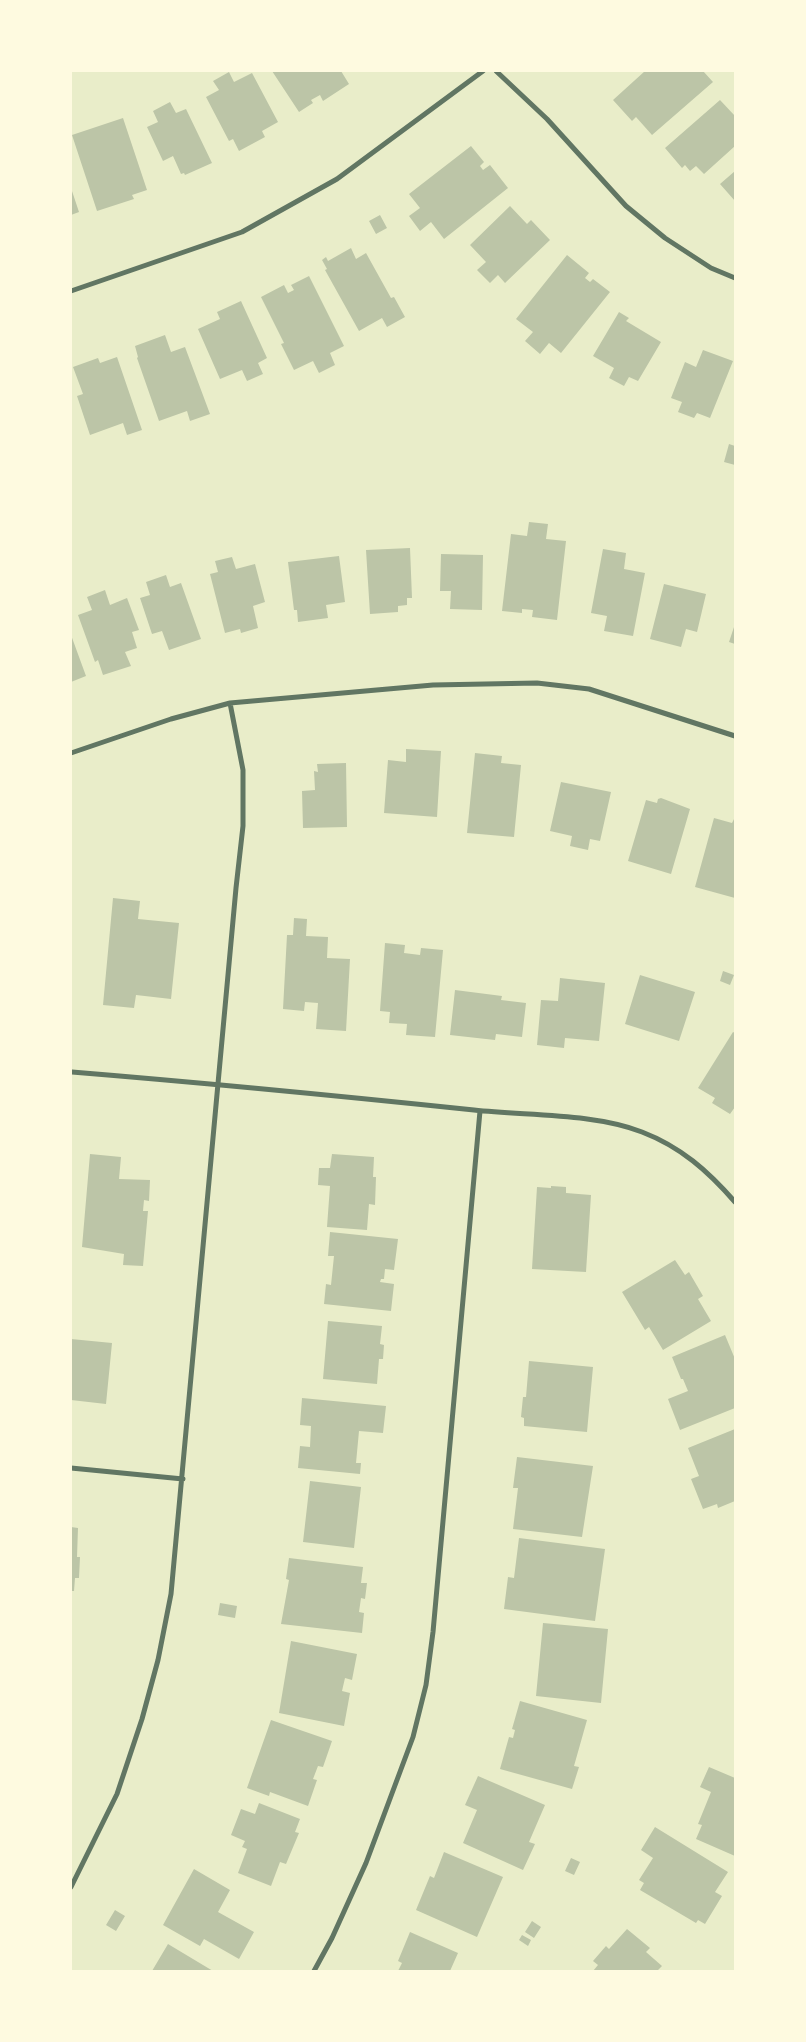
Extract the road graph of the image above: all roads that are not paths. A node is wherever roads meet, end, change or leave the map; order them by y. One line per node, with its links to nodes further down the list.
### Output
1 (483, 71): 4 (street)
2 (496, 71): 3 (street)
3 (735, 278)
4 (71, 290)
5 (230, 703): 6 (street); 7 (street); 9 (street)
6 (735, 736)
7 (71, 754)
8 (72, 1072): 9 (street)
9 (218, 1084): 10 (street); 13 (street)
10 (480, 1111): 11 (street); 15 (street)
11 (735, 1202)
12 (71, 1468): 13 (street)
13 (183, 1479): 14 (street)
14 (71, 1886)
15 (314, 1971)

